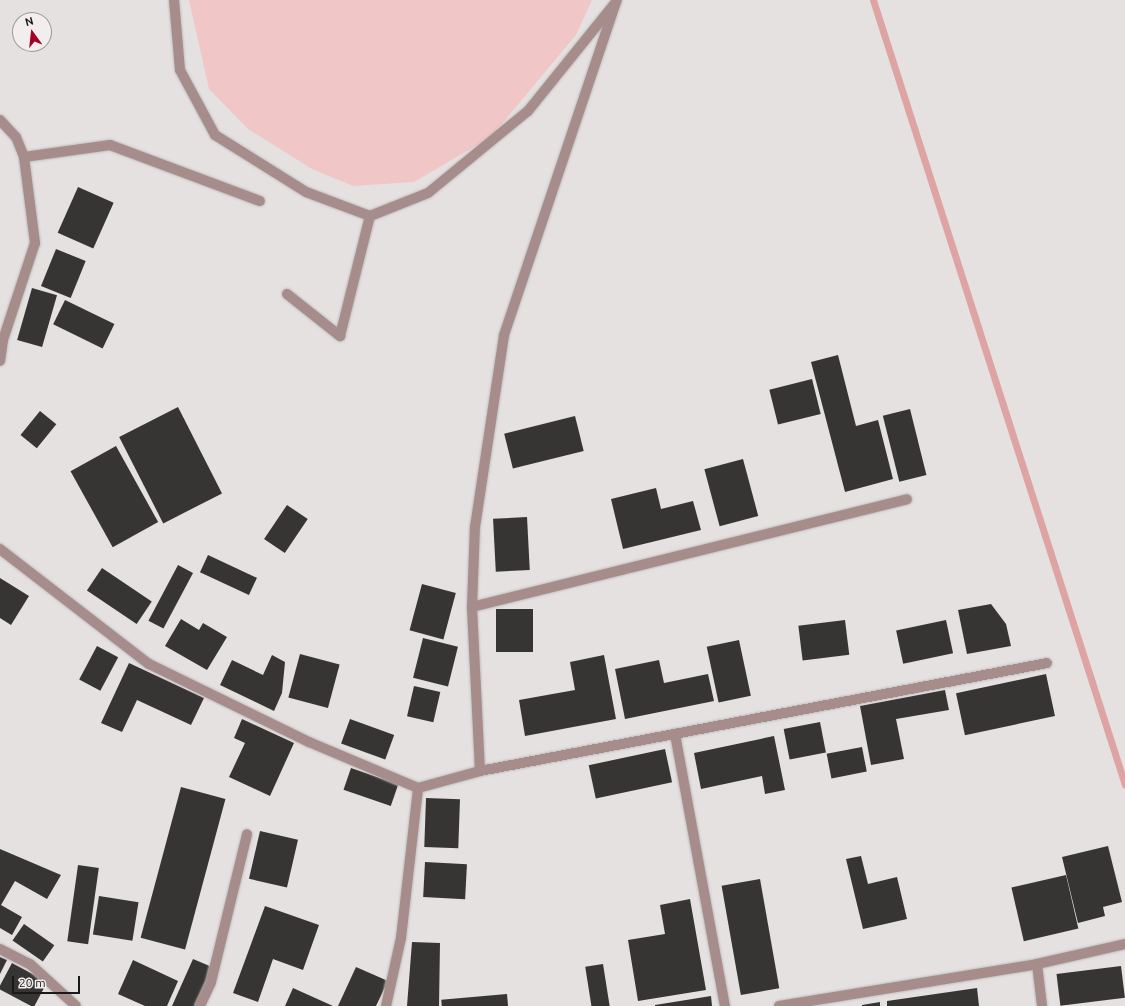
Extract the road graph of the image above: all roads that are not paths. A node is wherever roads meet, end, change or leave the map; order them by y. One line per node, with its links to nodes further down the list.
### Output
1 (174, 0): 6 (street)
2 (617, 0): 6 (street); 11 (street)
3 (0, 120): 4 (street)
4 (24, 157): 5 (street); 8 (street)
5 (260, 201)
6 (370, 216): 7 (street)
7 (287, 294)
8 (0, 361)
9 (907, 500): 11 (street)
10 (0, 549): 15 (street)
11 (472, 607): 14 (street)
12 (1047, 663): 13 (street)
13 (675, 734): 14 (street); 23 (street)
14 (480, 771): 15 (street)
15 (418, 788): 22 (street)
16 (247, 834): 21 (street)
17 (1125, 944): 19 (street)
18 (0, 949): 20 (street)
19 (1037, 964): 24 (street); 25 (street)
20 (76, 1006)
21 (200, 1006)
22 (386, 1006)
23 (725, 1006)
24 (779, 1006)
25 (1042, 1006)

